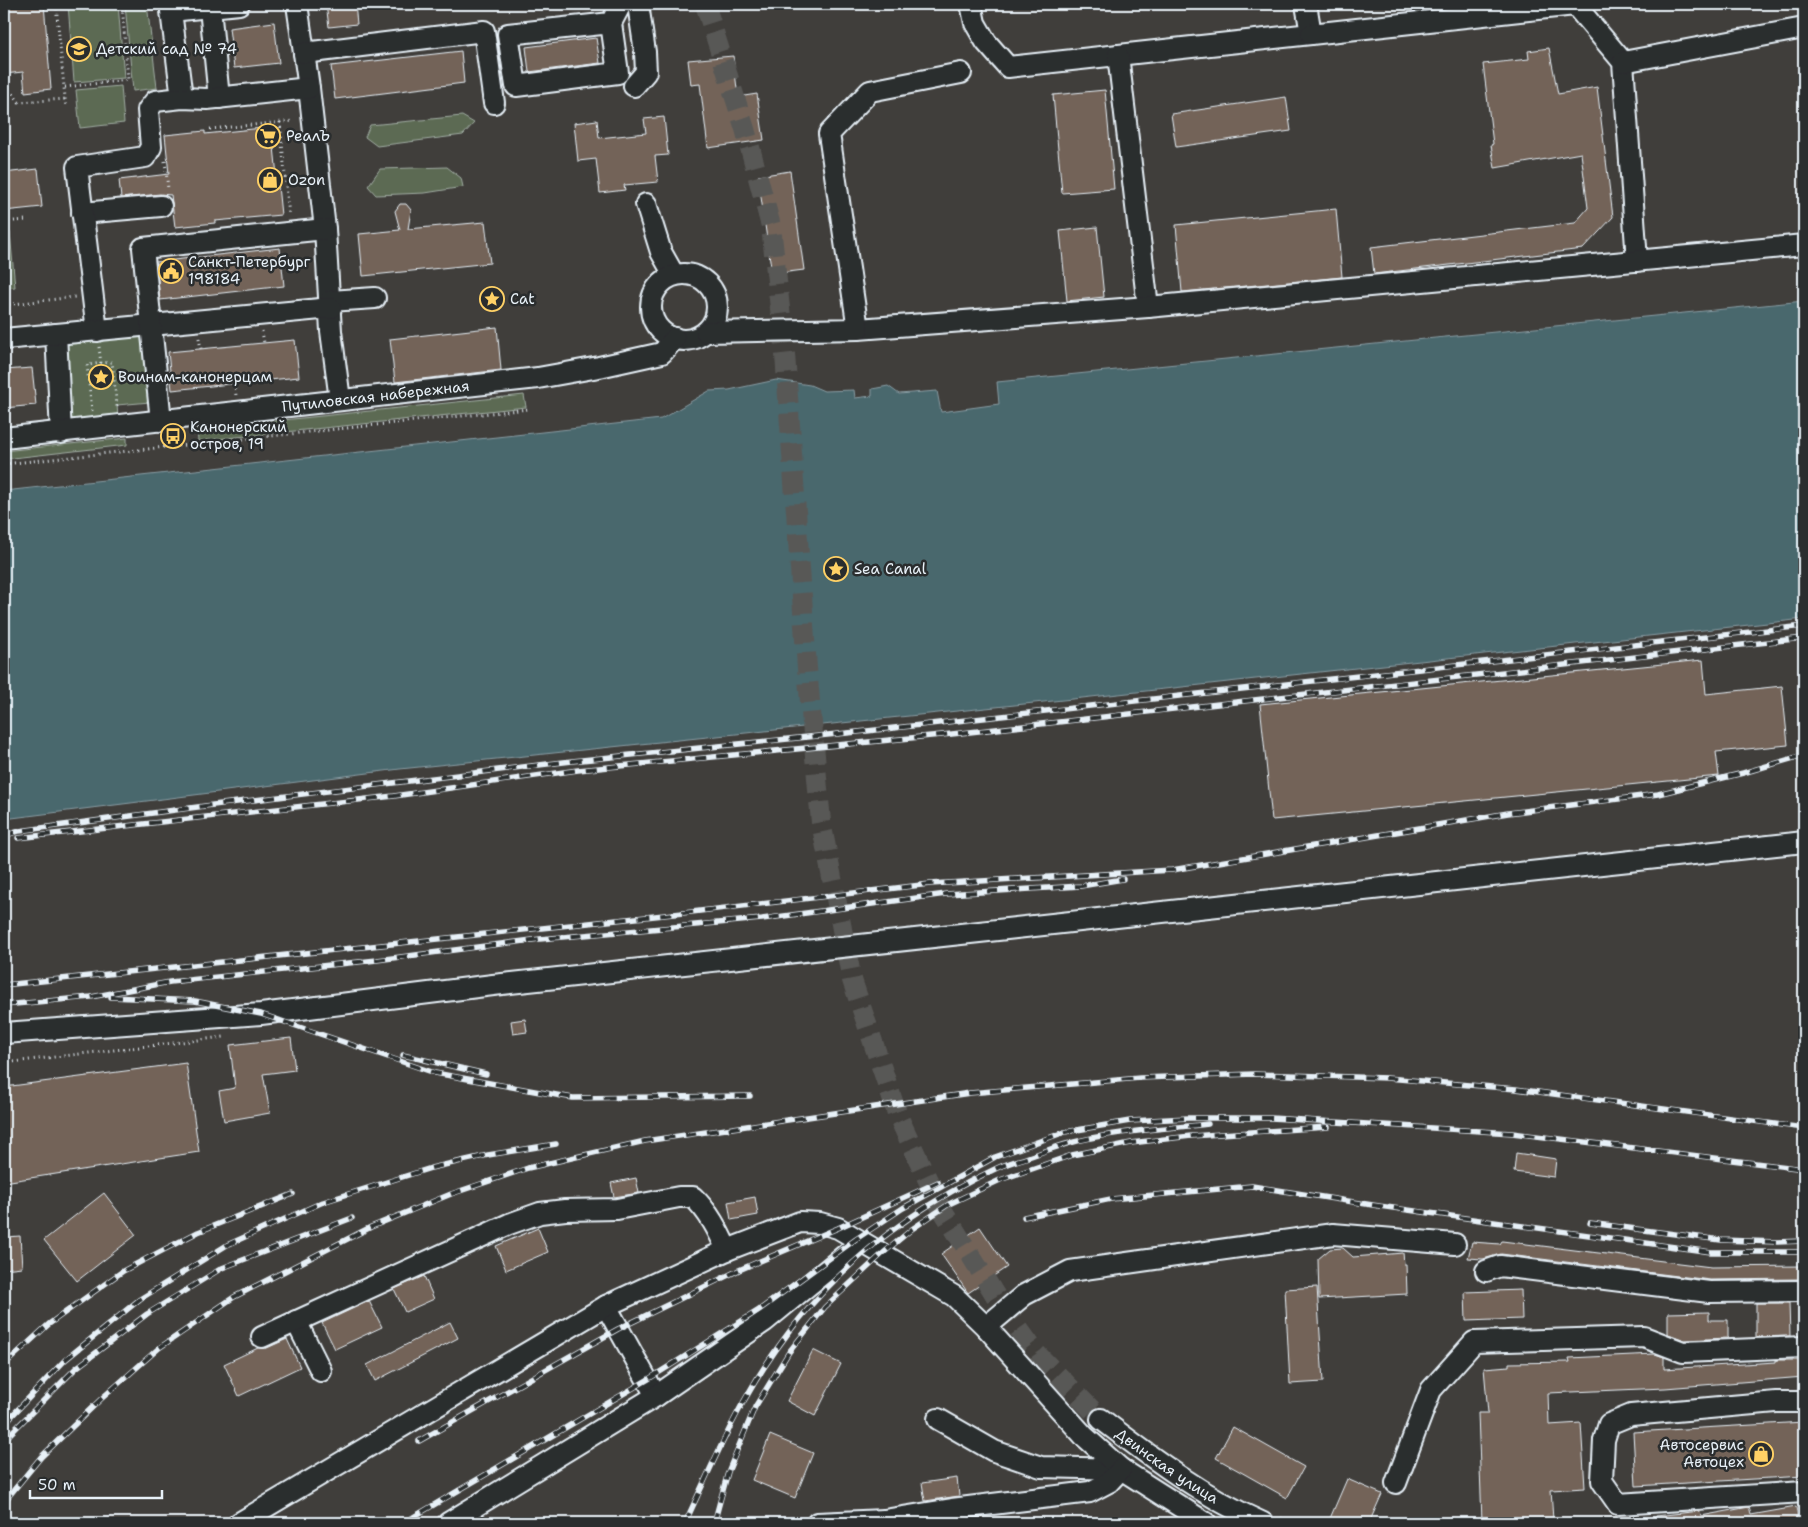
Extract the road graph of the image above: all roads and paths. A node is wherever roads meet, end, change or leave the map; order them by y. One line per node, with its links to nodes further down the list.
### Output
1 (56, 4): 18 (path)
2 (122, 4): 18 (path)
3 (239, 4): 9 (street)
4 (297, 4): 13 (street)
5 (621, 4): 10 (street)
6 (638, 4): 17 (street)
7 (971, 4): 14 (street)
8 (1306, 4): 12 (street)
9 (210, 8): 21 (street); 22 (street)
10 (612, 23): 10 (street)
11 (1804, 28): 15 (street)
12 (1311, 34): 14 (street); 15 (street)
13 (304, 53): 19 (street); 24 (street)
14 (1118, 55): 43 (street)
15 (1623, 62): 37 (street)
16 (961, 73): 45 (street)
17 (634, 86)
18 (64, 87): 23 (path)
19 (309, 88): 22 (street); 34 (street)
20 (4, 90): 23 (path)
21 (182, 98): 22 (street); 31 (street)
22 (219, 98)
23 (66, 99): 25 (path)
24 (494, 103)
25 (66, 108)
26 (294, 121): 27 (path)
27 (280, 122): 28 (path); 35 (path)
28 (210, 129)
29 (646, 204): 38 (street)
30 (161, 206): 31 (street)
31 (82, 213): 39 (street)
32 (26, 220): 33 (path)
33 (4, 222)
34 (325, 229): 35 (street); 42 (street)
35 (290, 233): 44 (street)
36 (1804, 245): 37 (street)
37 (1637, 261): 43 (street)
38 (674, 275): 47 (street); 49 (street)
39 (93, 295): 41 (path); 46 (street)
40 (375, 298): 42 (street)
41 (4, 305)
42 (331, 305): 44 (street); 53 (street)
43 (1148, 307): 45 (street)
44 (151, 325): 46 (street); 57 (street)
45 (858, 329): 47 (street)
46 (97, 330): 48 (street)
47 (706, 332): 49 (street)
48 (56, 334): 50 (street); 58 (street)
49 (675, 338): 53 (street, Путиловская набережная)
50 (4, 339)
51 (114, 381): 52 (path); 52 (path); 55 (path)
52 (89, 383): 56 (path)
53 (340, 400): 57 (street, Путиловская набережная)
54 (529, 409): 60 (path)
55 (117, 412)
56 (92, 414)
57 (161, 421): 58 (street, Путиловская набережная)
58 (61, 433): 59 (street, Путиловская набережная)
59 (4, 438)
60 (4, 464)
61 (1804, 842): 62 (street)
62 (4, 1033)
63 (861, 1242): 65 (street); 70 (street); 74 (street)
64 (1455, 1244): 70 (street)
65 (727, 1250): 68 (street); 69 (street)
66 (1486, 1271): 67 (street)
67 (1804, 1291)
68 (606, 1306): 74 (street); 81 (street)
69 (296, 1321): 71 (street); 73 (street)
70 (986, 1327): 78 (street)
71 (262, 1337)
72 (1804, 1347): 79 (street)
73 (321, 1370)
74 (656, 1396): 82 (street)
75 (1804, 1402): 80 (street)
76 (938, 1419): 78 (street)
77 (1101, 1419): 85 (street, Двинская улица)
78 (1121, 1469): 83 (street); 84 (street)
79 (1396, 1483)
80 (1804, 1492)
81 (239, 1523)
82 (448, 1523)
83 (817, 1523)
84 (1206, 1523)
85 (1263, 1523)

